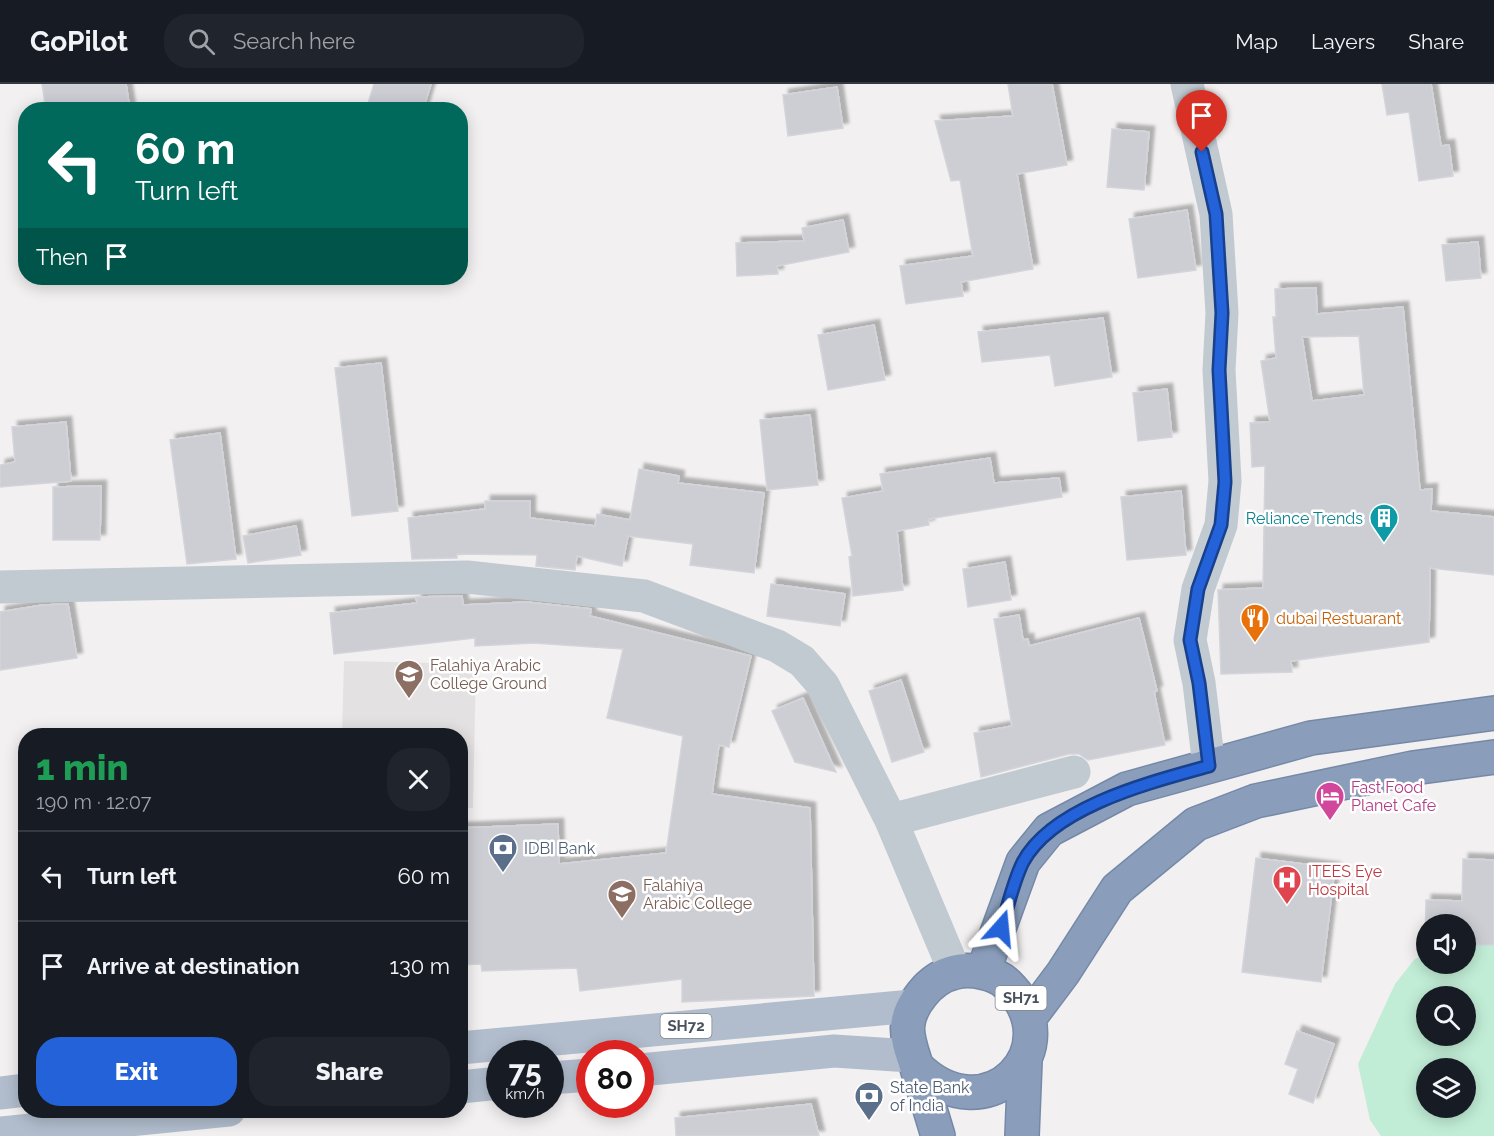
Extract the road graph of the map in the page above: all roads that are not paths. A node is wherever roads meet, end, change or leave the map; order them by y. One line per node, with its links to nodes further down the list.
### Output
1 (1187, 84): 5 (street)
2 (0, 587): 7 (street)
3 (1494, 713): 5 (highway)
4 (1494, 757): 10 (highway)
5 (1209, 766): 8 (highway)
6 (1074, 772): 7 (street)
7 (891, 820): 8 (street)
8 (969, 972): 9 (highway); 10 (highway, SH71)
9 (912, 1006): 11 (main road, SH72); 12 (highway)
10 (1030, 1017): 13 (highway, SH71)
11 (468, 1047)
12 (914, 1061): 13 (highway); 14 (main road, SH72); 21 (highway)
13 (1025, 1061): 22 (highway, SH71)
14 (654, 1069)
15 (486, 1084): 16 (main road)
16 (468, 1086)
17 (18, 1091): 18 (main road)
18 (0, 1093)
19 (146, 1118): 20 (main road)
20 (0, 1132)
21 (938, 1136)
22 (1022, 1136)

